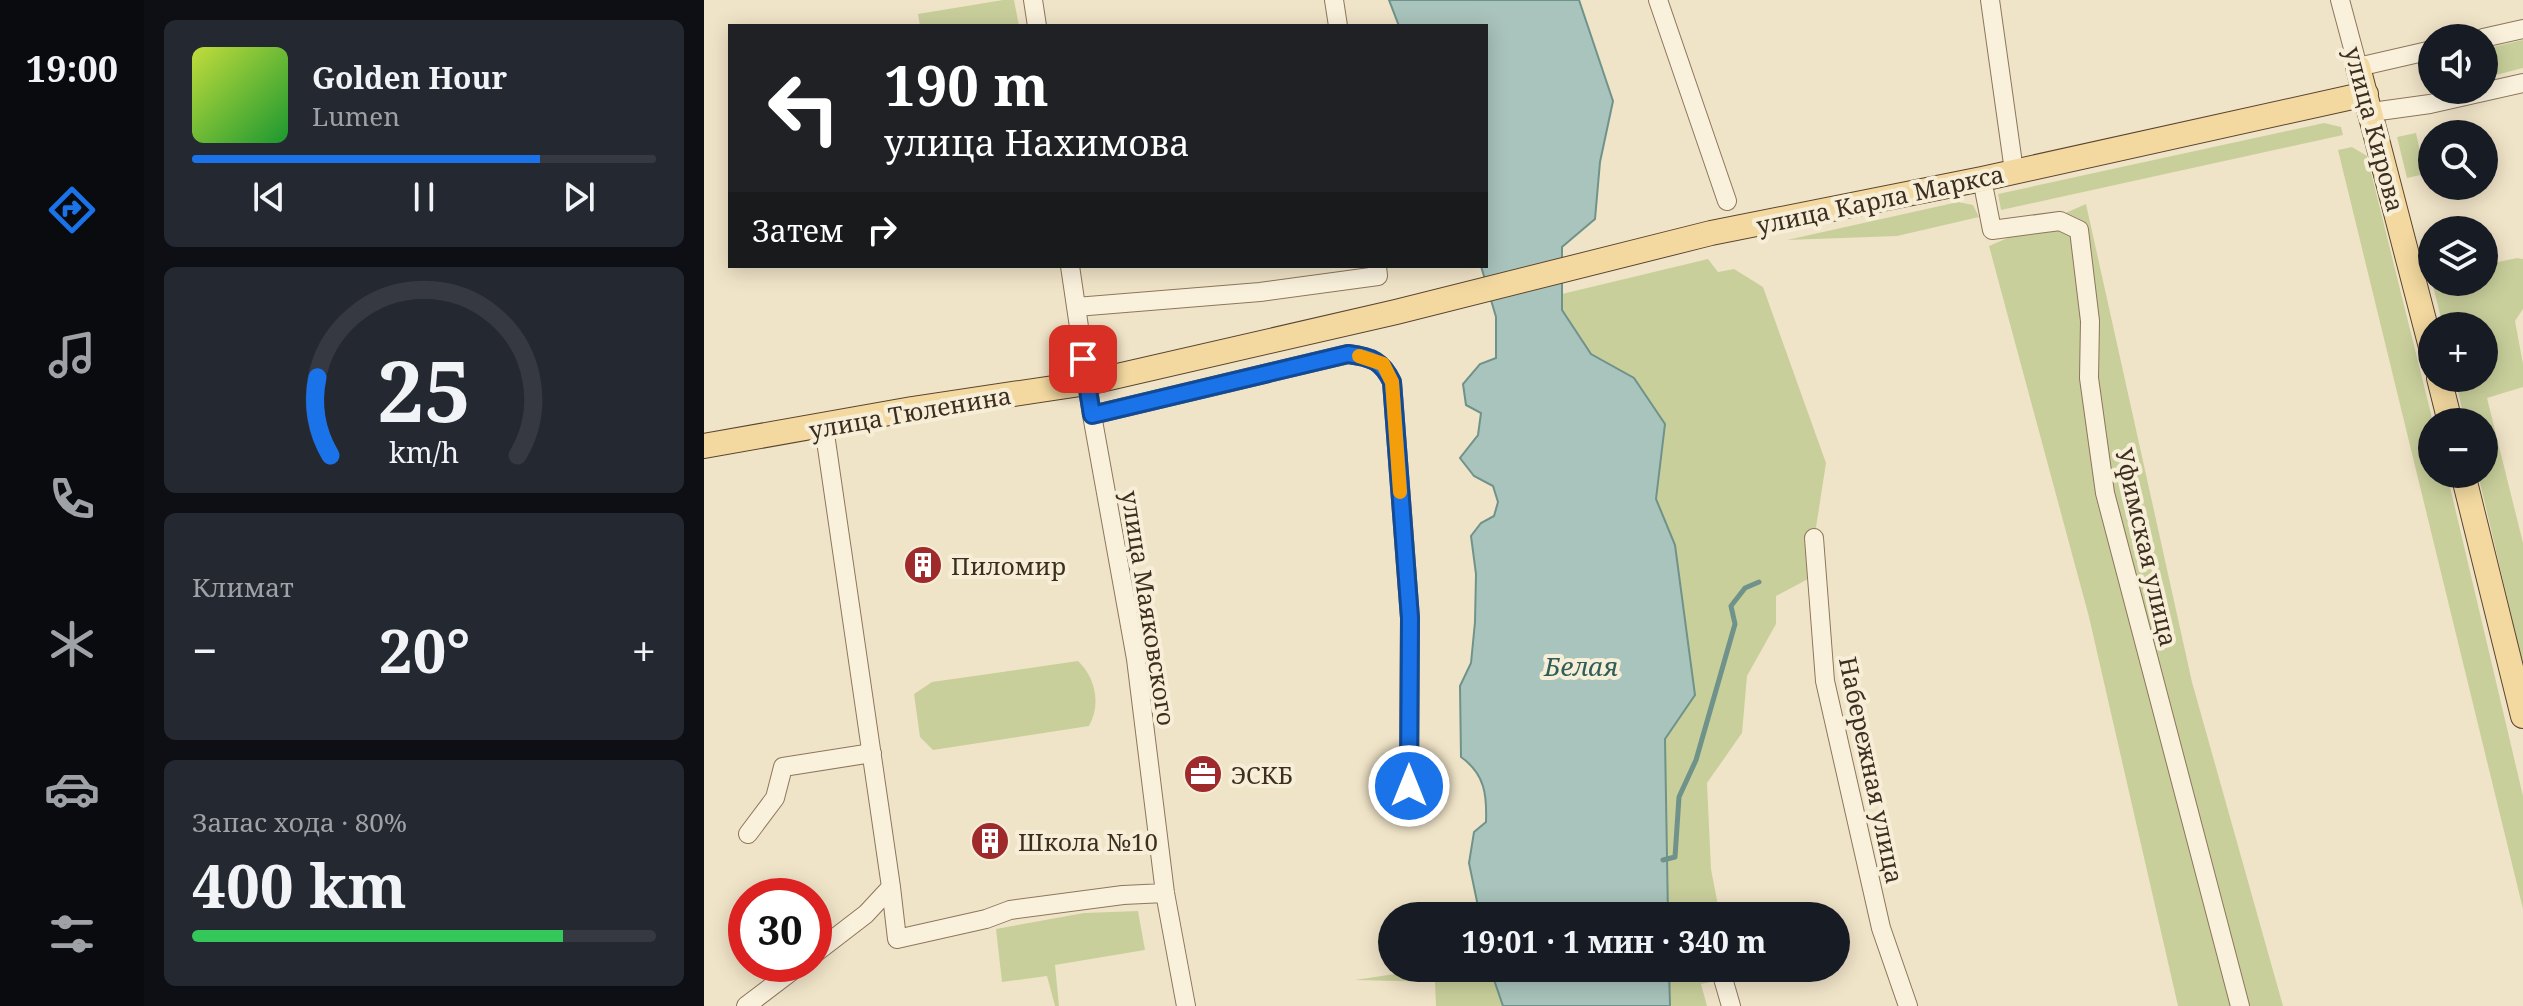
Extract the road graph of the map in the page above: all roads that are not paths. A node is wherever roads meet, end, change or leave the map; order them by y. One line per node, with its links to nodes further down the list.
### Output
1 (1033, 0): 6 (street)
2 (1334, 0): 7 (street)
3 (1658, 0): 16 (street)
4 (1990, 0): 14 (street)
5 (2340, 0): 11 (street, улица Кирова)
6 (1037, 24)
7 (1338, 24)
8 (2523, 29): 9 (street)
9 (2498, 35)
10 (2418, 53): 11 (street)
11 (2358, 67): 13 (main road, улица Кирова)
12 (2523, 83): 13 (street, улица Карла Маркса)
13 (2369, 103): 14 (main road, улица Карла Маркса); 21 (main road, улица Кирова)
14 (2014, 171): 15 (main road, улица Карла Маркса)
15 (1982, 179): 20 (main road, улица Карла Маркса); 41 (street, Уфимская улица)
16 (1727, 201)
17 (1070, 268): 19 (street, улица Маяковского)
18 (1377, 268): 19 (street)
19 (1076, 307): 22 (street, улица Маяковского)
20 (1396, 312): 22 (main road, улица Тюленина)
21 (2422, 312)
22 (1087, 383): 23 (street, улица Маяковского); 24 (main road, улица Тюленина)
23 (1092, 415): 30 (street); 33 (street, улица Маяковского)
24 (824, 427): 25 (main road, улица Тюленина); 29 (street)
25 (704, 446)
26 (2466, 488): 28 (main road)
27 (1814, 538): 40 (street, Набережная улица)
28 (2523, 716)
29 (872, 753): 31 (street); 32 (street)
30 (1409, 786)
31 (748, 834)
32 (891, 887): 33 (street); 34 (street)
33 (1165, 893): 38 (street, улица Маяковского)
34 (832, 940)
35 (777, 982): 37 (street)
36 (1724, 982): 39 (street)
37 (746, 1006)
38 (1186, 1006)
39 (1731, 1006)
40 (1908, 1006)
41 (2240, 1006)

